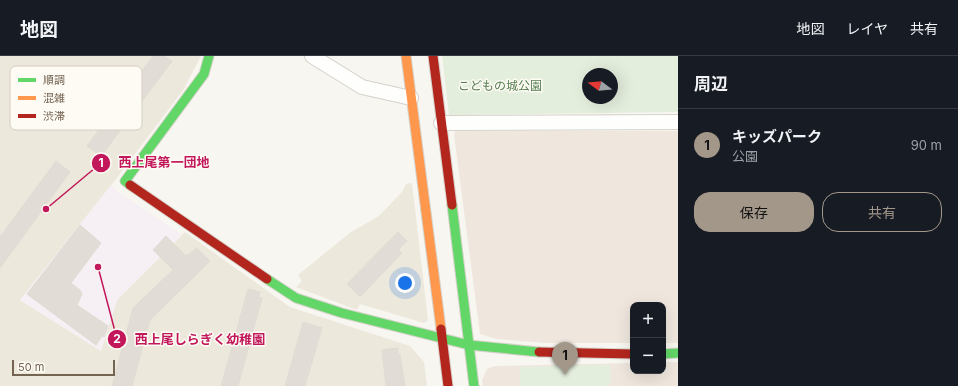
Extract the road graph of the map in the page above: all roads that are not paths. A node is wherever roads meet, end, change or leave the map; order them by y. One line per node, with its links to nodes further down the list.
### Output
1 (209, 56): 8 (street)
2 (312, 56): 5 (street)
3 (406, 56): 5 (street)
4 (432, 56): 7 (street)
5 (411, 98): 8 (street)
6 (678, 122): 7 (street)
7 (441, 123): 9 (street)
8 (443, 339): 9 (street); 13 (street)
9 (469, 345): 10 (street); 14 (street)
10 (630, 354)
11 (666, 354): 12 (street)
12 (678, 354)
13 (448, 386)
14 (474, 386)

